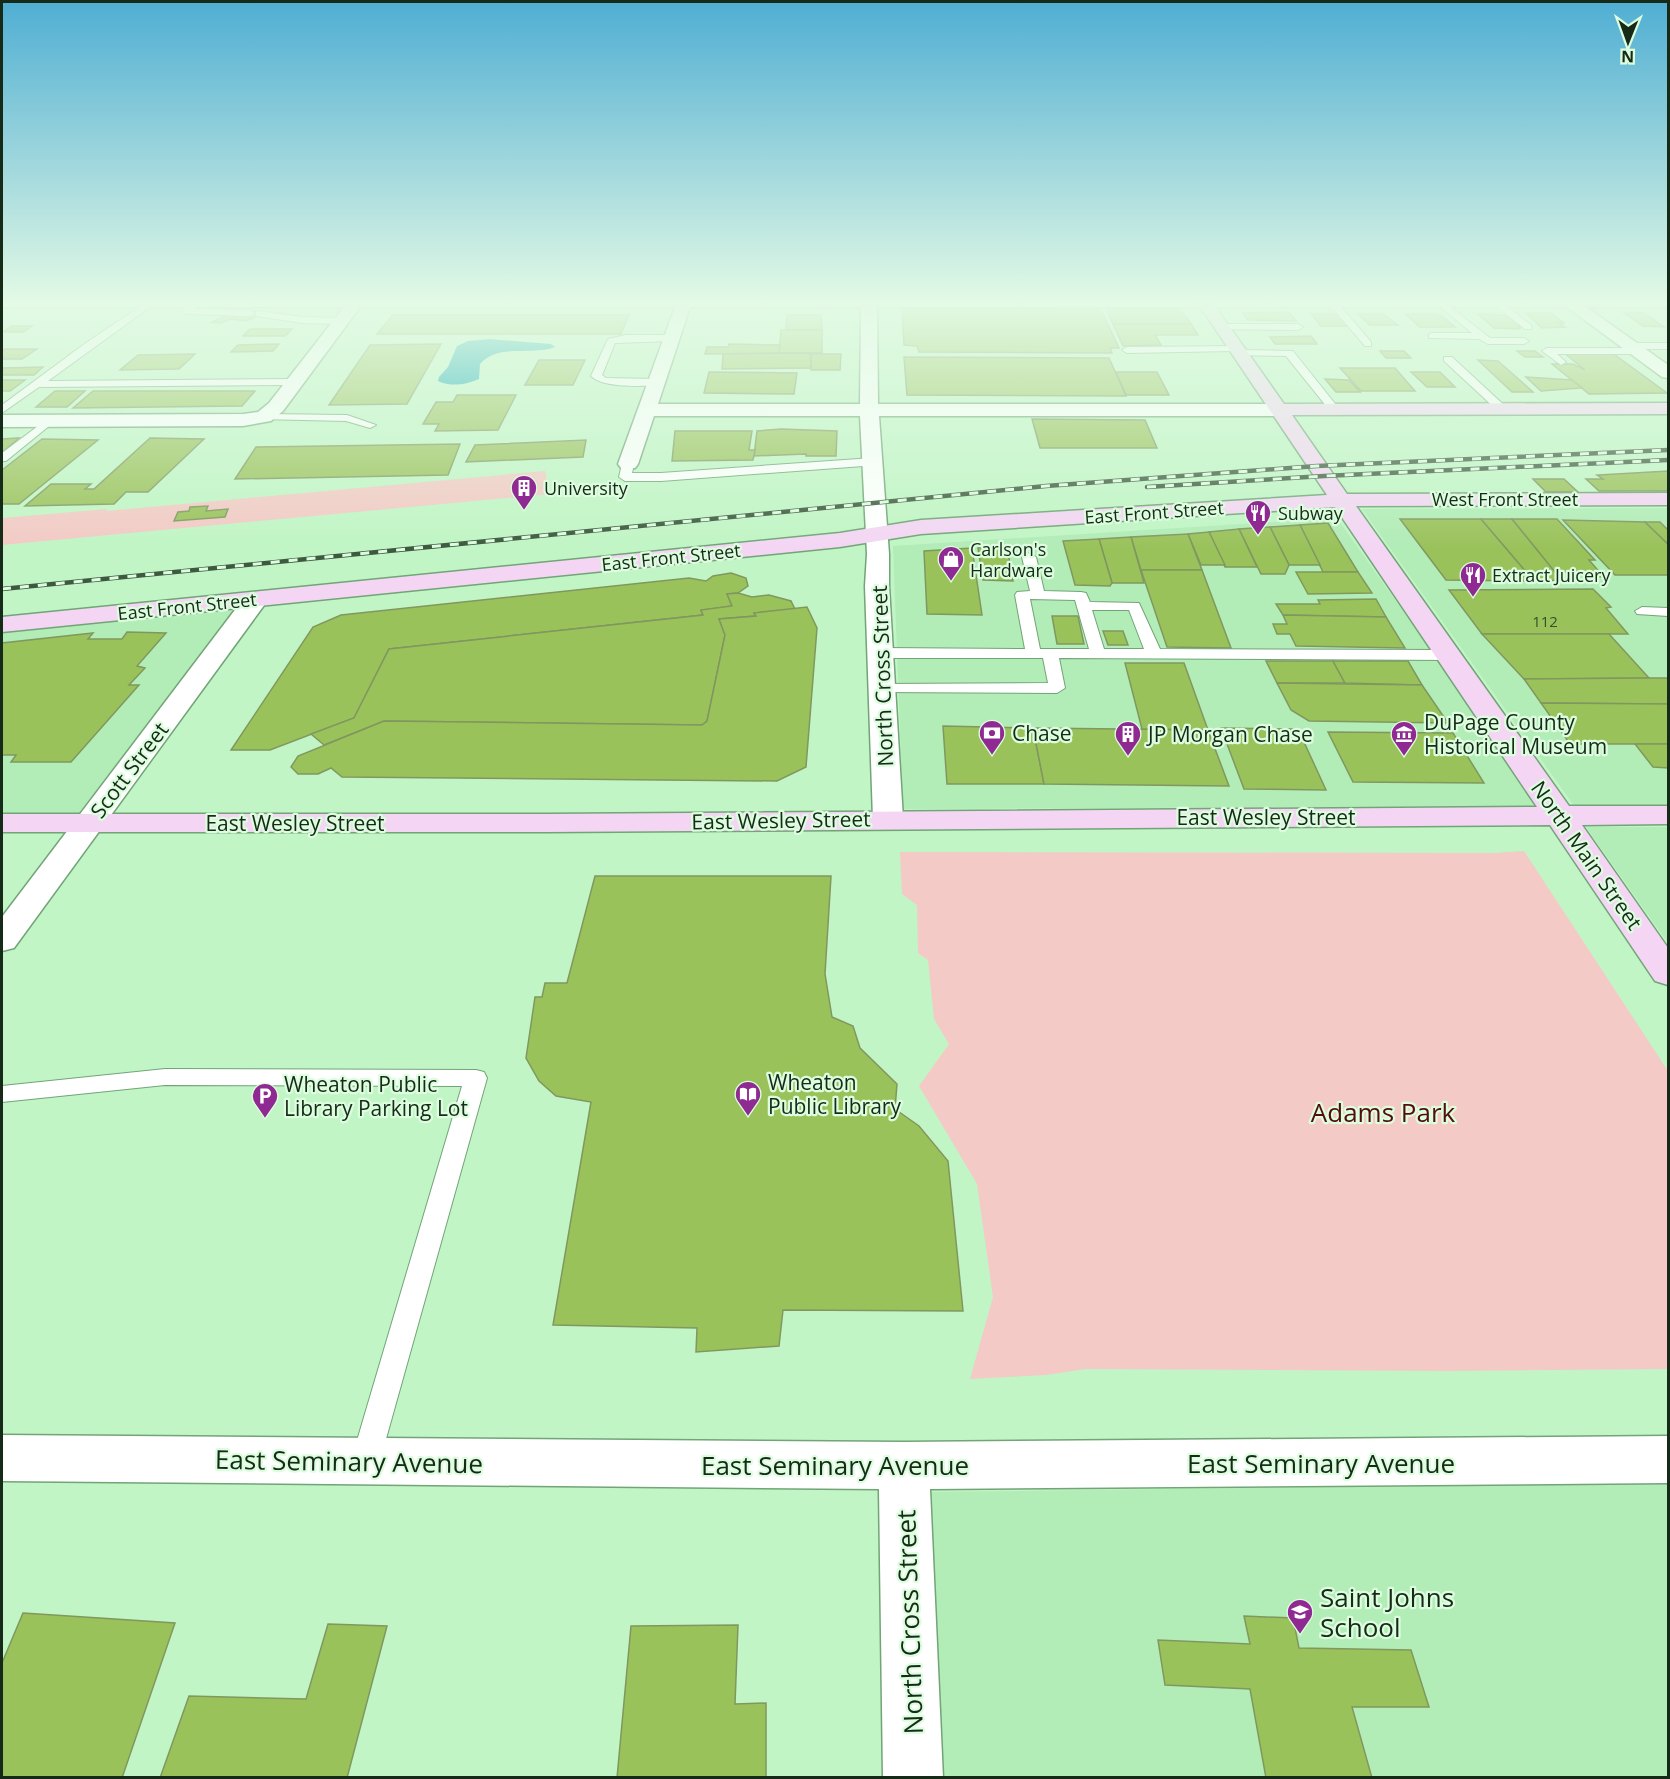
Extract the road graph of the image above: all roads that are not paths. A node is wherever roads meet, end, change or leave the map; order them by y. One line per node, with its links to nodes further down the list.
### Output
1 (40, 382): 9 (lane)
2 (290, 382): 9 (lane)
3 (293, 382): 17 (street)
4 (657, 382): 13 (street)
5 (869, 382): 14 (street, North Cross Street)
6 (1259, 382): 15 (street, North Main Street)
7 (1312, 382): 16 (lane)
8 (1473, 382): 11 (lane)
9 (37, 384): 12 (lane)
10 (1668, 408): 11 (street)
11 (1502, 409): 16 (street)
12 (2, 410)
13 (648, 410): 14 (street); 23 (street)
14 (869, 410): 15 (street); 22 (street, North Cross Street)
15 (1278, 410): 16 (street); 25 (street, North Main Street)
16 (1335, 410)
17 (264, 417): 18 (street); 20 (lane)
18 (50, 420): 19 (street); 21 (lane)
19 (2, 421)
20 (370, 425)
21 (2, 458)
22 (873, 462): 23 (lane); 26 (street, North Cross Street)
23 (628, 464)
24 (1668, 499): 25 (street, West Front Street)
25 (1341, 500): 26 (street, East Front Street); 39 (street, North Main Street)
26 (876, 533): 29 (street, East Front Street); 34 (street, North Cross Street)
27 (1029, 557): 28 (lane)
28 (1038, 595): 30 (lane); 35 (lane)
29 (256, 599): 33 (street, East Front Street); 45 (street, Scott Street)
30 (1084, 606): 37 (lane); 38 (lane)
31 (1642, 611): 32 (lane)
32 (1668, 612)
33 (2, 625)
34 (880, 653): 35 (lane); 40 (street, North Cross Street)
35 (1033, 653): 36 (lane)
36 (1050, 654): 37 (lane); 40 (lane)
37 (1098, 654): 38 (lane)
38 (1154, 654): 39 (lane)
39 (1448, 655): 42 (street, North Main Street)
40 (882, 689): 43 (street, North Cross Street)
41 (1668, 815): 42 (street, East Wesley Street)
42 (1560, 816): 43 (street, East Wesley Street); 47 (street, North Main Street)
43 (888, 819): 45 (street, East Wesley Street)
44 (2, 823): 45 (street, East Wesley Street)
45 (89, 823): 46 (street, Scott Street)
46 (2, 940)
47 (1668, 973)
48 (2, 1094): 51 (lane)
49 (2, 1458): 51 (street, East Seminary Avenue)
50 (1668, 1460): 52 (street, East Seminary Avenue)
51 (366, 1461): 52 (street, East Seminary Avenue)
52 (904, 1466): 53 (street, North Cross Street)
53 (914, 1778)

